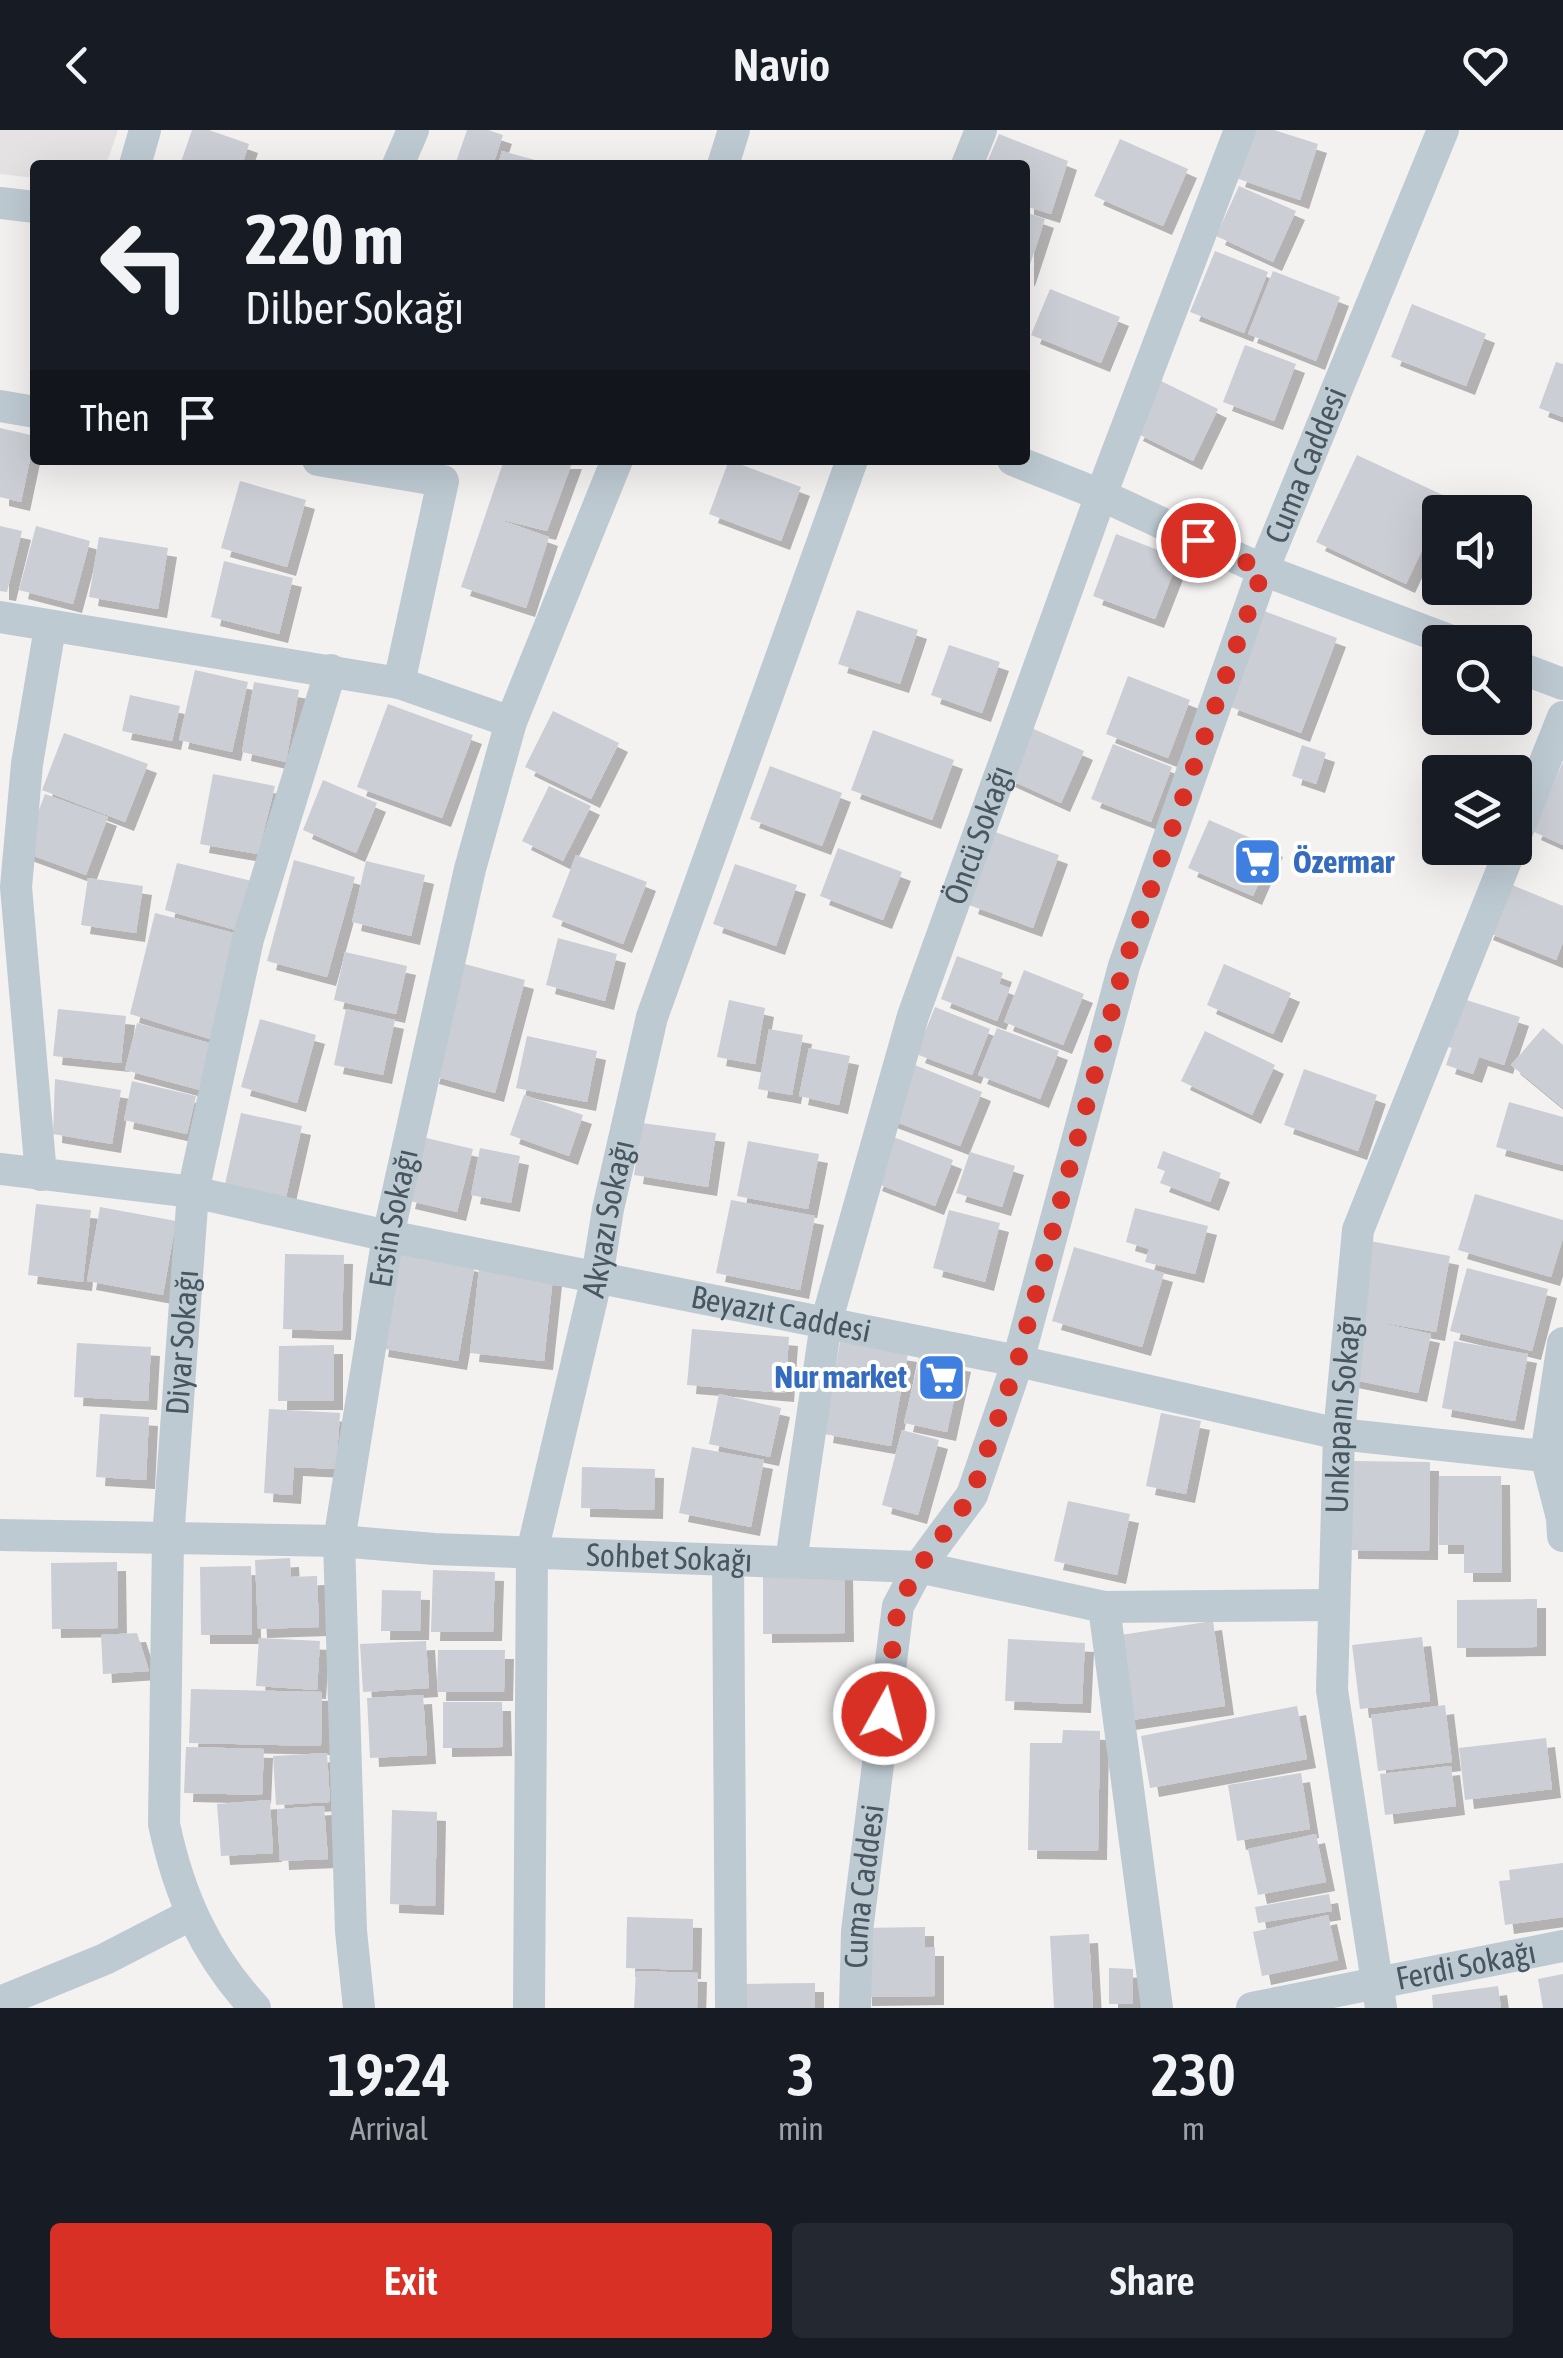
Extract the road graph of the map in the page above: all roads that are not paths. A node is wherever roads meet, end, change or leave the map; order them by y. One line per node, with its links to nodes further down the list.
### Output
1 (145, 130): 7 (street)
2 (413, 130): 8 (street)
3 (734, 130): 9 (street)
4 (980, 130): 10 (street)
5 (1240, 130): 19 (street, Öncü Sokağı)
6 (1444, 130): 20 (street, Cuma Caddesi)
7 (136, 160)
8 (400, 160)
9 (725, 160)
10 (968, 160)
11 (0, 203): 12 (street)
12 (30, 207)
13 (0, 406): 14 (street)
14 (30, 411)
15 (348, 465): 26 (street)
16 (615, 465): 29 (street, Ersin Sokağı)
17 (850, 465): 36 (street, Akyazı Sokağı)
18 (1026, 465): 19 (street)
19 (1102, 495): 20 (street); 37 (street, Öncü Sokağı)
20 (1263, 570): 23 (street); 39 (street, Cuma Caddesi)
21 (0, 618): 22 (street)
22 (50, 628): 24 (street); 33 (street)
23 (1422, 630)
24 (331, 670): 26 (street); 34 (street, Diyar Sokağı)
25 (1532, 672): 27 (street)
26 (399, 682): 29 (street)
27 (1563, 684)
28 (1563, 717): 30 (street)
29 (511, 722): 35 (street, Ersin Sokağı)
30 (1532, 794)
31 (1504, 865): 40 (street, Unkapanı Sokağı)
32 (0, 1168): 33 (street, Beyazıt Caddesi)
33 (40, 1175): 34 (street, Beyazıt Caddesi)
34 (192, 1192): 35 (street, Beyazıt Caddesi); 44 (street, Diyar Sokağı)
35 (388, 1236): 36 (street, Beyazıt Caddesi); 45 (street, Ersin Sokağı)
36 (597, 1277): 37 (street, Beyazıt Caddesi); 46 (street, Akyazı Sokağı)
37 (826, 1323): 39 (street, Beyazıt Caddesi); 48 (street, Öncü Sokağı)
38 (1563, 1342): 41 (street)
39 (1018, 1360): 40 (street, Beyazıt Caddesi); 49 (street, Cuma Caddesi)
40 (1339, 1434): 41 (street, Beyazıt Caddesi); 50 (street, Unkapanı Sokağı)
41 (1554, 1457): 43 (street)
42 (0, 1535): 44 (street, Sohbet Sokağı)
43 (1563, 1536)
44 (168, 1540): 45 (street, Sohbet Sokağı); 52 (street, Diyar Sokağı)
45 (340, 1542): 46 (street, Sohbet Sokağı); 57 (street, Ersin Sokağı)
46 (532, 1552): 47 (street, Sohbet Sokağı); 58 (street, Akyazı Sokağı)
47 (728, 1560): 48 (street, Sohbet Sokağı); 59 (street)
48 (791, 1561): 49 (street, Sohbet Sokağı)
49 (919, 1567): 51 (street, Sohbet Sokağı); 60 (street, Cuma Caddesi)
50 (1334, 1605): 51 (street, Sohbet Sokağı); 54 (street, Unkapanı Sokağı)
51 (1104, 1608): 61 (street)
52 (190, 1914): 55 (street); 56 (street, Diyar Sokağı)
53 (1563, 1946): 54 (street, Ferdi Sokağı)
54 (1379, 1995): 62 (street, Ferdi Sokağı)
55 (0, 2002)
56 (254, 2008)
57 (359, 2008)
58 (529, 2008)
59 (731, 2008)
60 (854, 2008)
61 (1157, 2008)
62 (1252, 2008)

